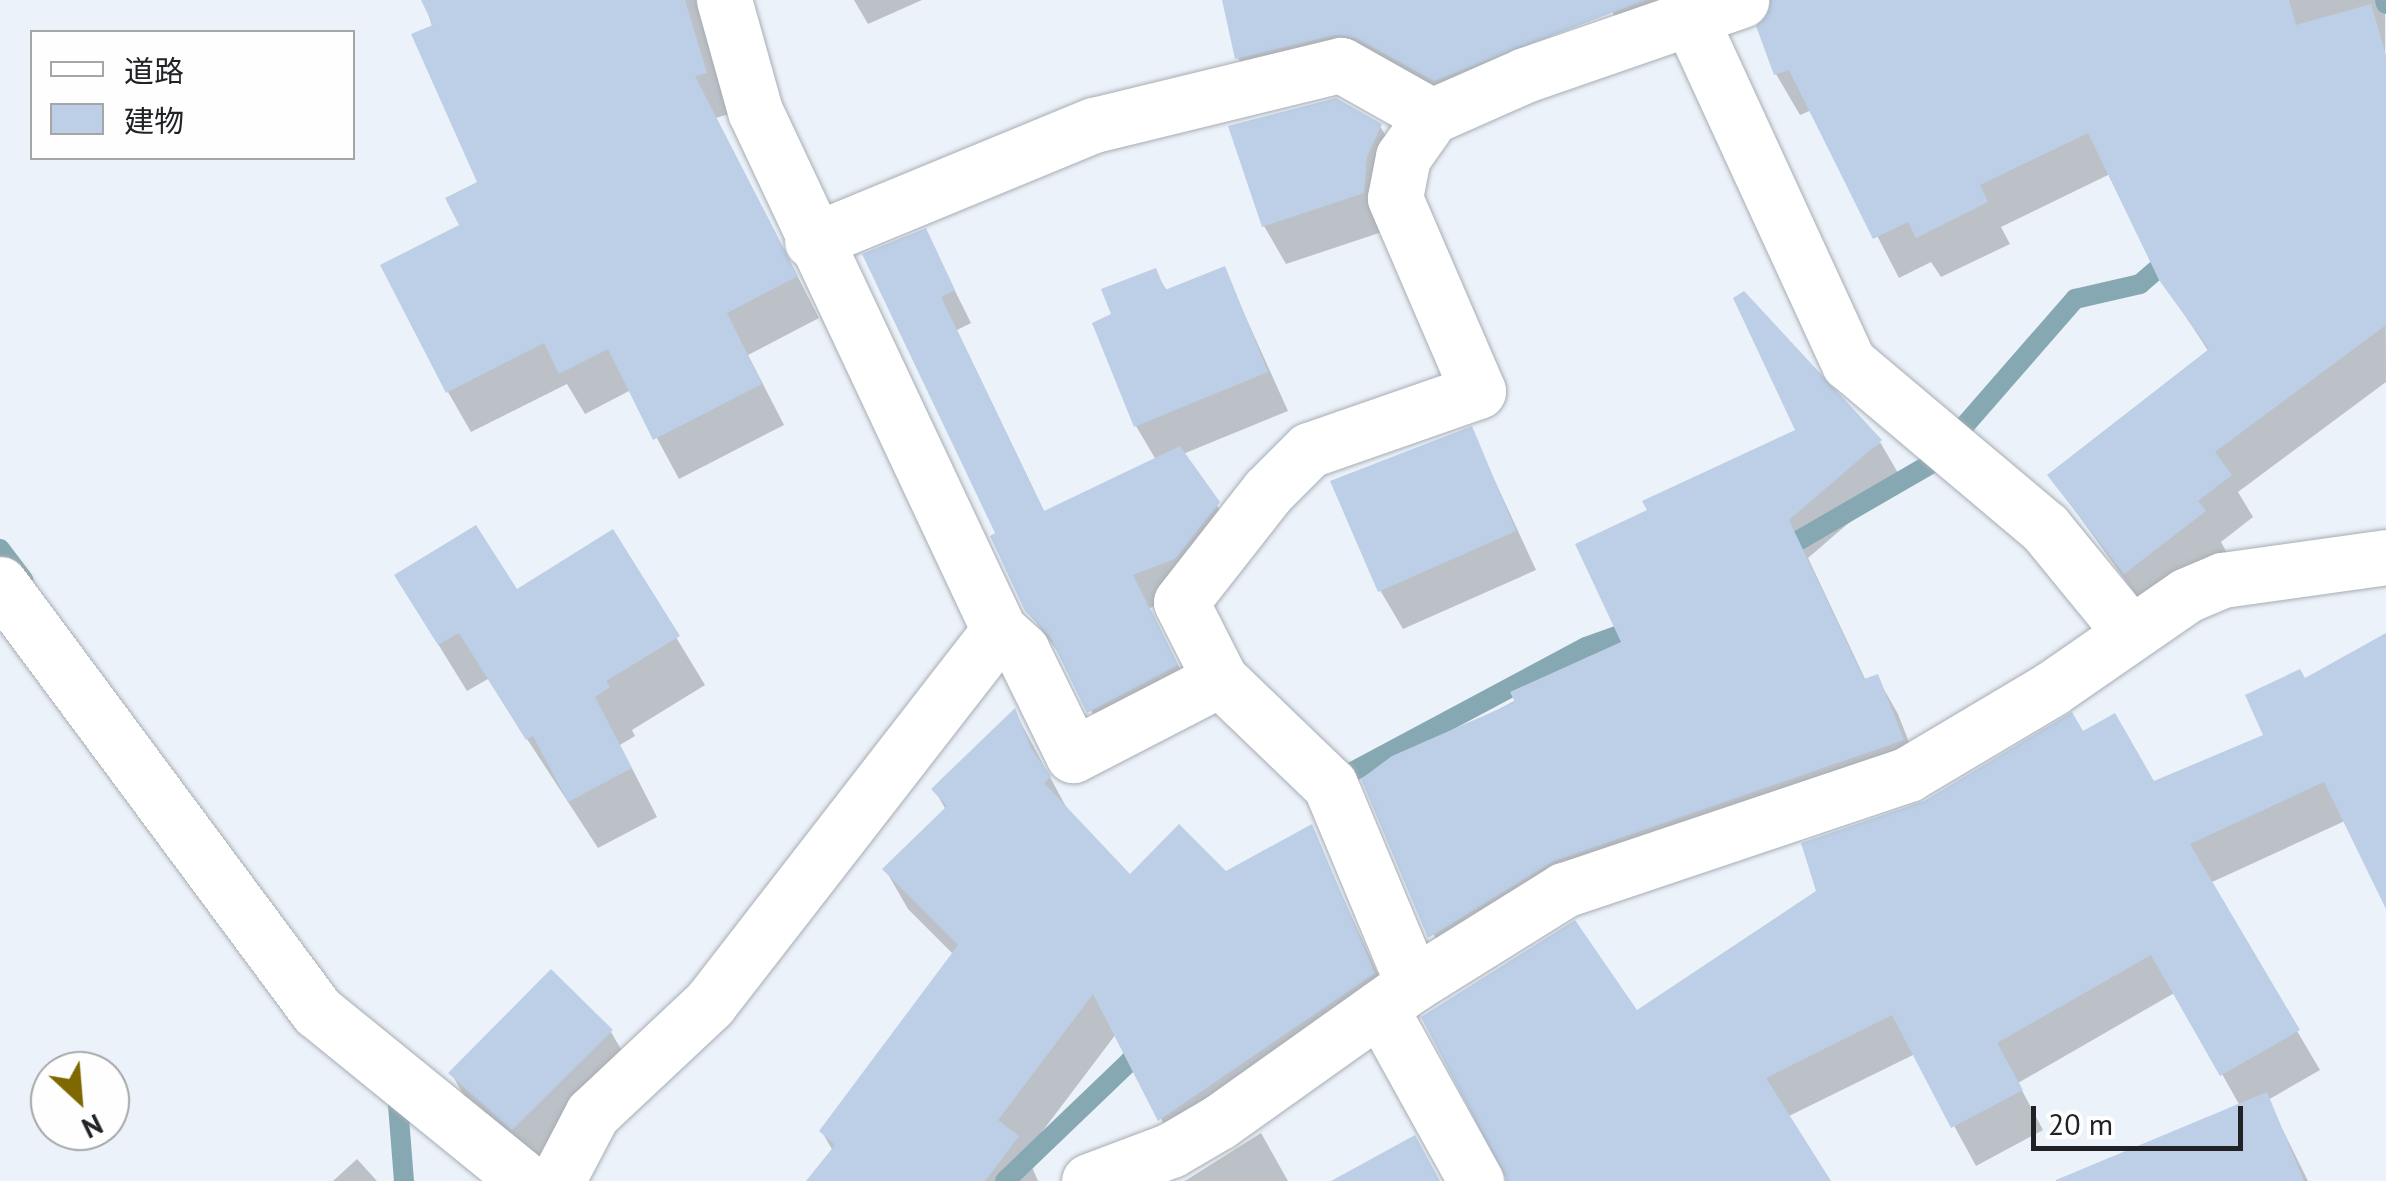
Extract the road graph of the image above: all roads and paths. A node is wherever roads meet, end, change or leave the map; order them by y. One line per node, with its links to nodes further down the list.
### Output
1 (724, 0): 5 (street)
2 (1741, 0): 3 (street)
3 (1690, 18): 4 (street); 9 (street)
4 (1432, 116): 5 (street); 10 (street)
5 (812, 241): 8 (street)
6 (2386, 557): 9 (street)
7 (0, 584): 12 (street)
8 (999, 630): 10 (street); 13 (street)
9 (2130, 632): 11 (street)
10 (1220, 679): 11 (street)
11 (1397, 996): 14 (street); 15 (street)
12 (526, 1181)
13 (557, 1181)
14 (1089, 1181)
15 (1476, 1181)

